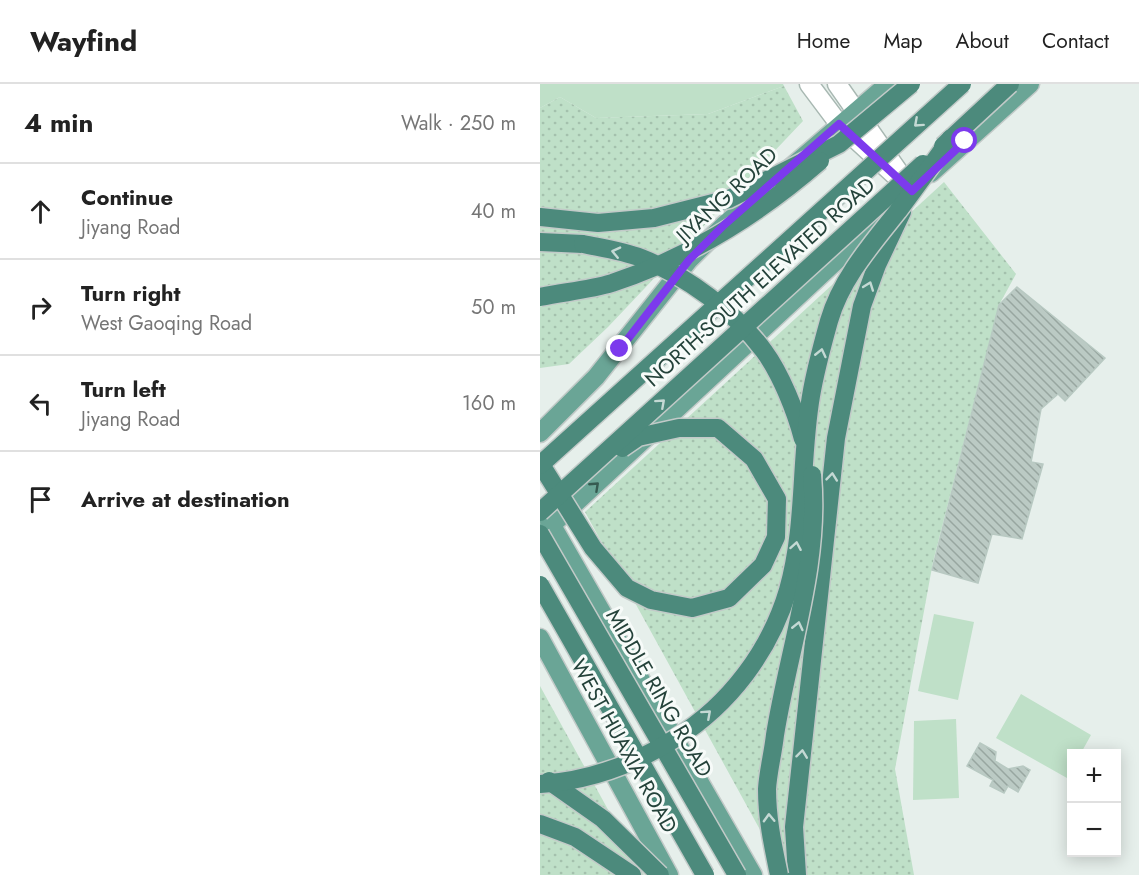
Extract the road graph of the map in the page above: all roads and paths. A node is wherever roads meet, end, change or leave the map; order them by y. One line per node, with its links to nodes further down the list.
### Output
1 (809, 84): 9 (street)
2 (837, 84): 8 (street)
3 (888, 84): 8 (main road, JIYANG ROAD)
4 (911, 84): 11 (highway, bridge)
5 (962, 84): 17 (highway, NORTH-SOUTH ELEVATED ROAD, one-way to 17, bridge)
6 (1010, 84): 10 (highway, NORTH-SOUTH ELEVATED ROAD, bridge)
7 (1030, 84): 12 (main road)
8 (857, 109): 9 (main road, JIYANG ROAD); 12 (street)
9 (839, 124): 12 (street); 16 (main road, JIYANG ROAD)
10 (951, 138): 12 (highway, bridge); 18 (highway, NORTH-SOUTH ELEVATED ROAD, one-way to 10, bridge)
11 (839, 144): 13 (highway, bridge); 15 (highway, bridge)
12 (912, 192): 20 (main road, one-way to 12); 24 (highway, one-way to 12, bridge); 33 (highway, one-way to 12, bridge)
13 (540, 217)
14 (540, 242): 32 (highway, one-way to 14, bridge)
15 (540, 297)
16 (540, 433)
17 (540, 464): 18 (highway, bridge)
18 (586, 472): 20 (highway, NORTH-SOUTH ELEVATED ROAD, bridge)
19 (540, 505): 20 (main road)
20 (543, 527): 30 (highway, MIDDLE RING ROAD, bridge); 31 (main road)
21 (540, 585): 29 (highway, bridge)
22 (540, 638): 28 (main road, WEST HUAXIA ROAD)
23 (540, 775): 27 (highway, bridge)
24 (540, 784)
25 (540, 824): 26 (highway)
26 (632, 875)
27 (660, 875)
28 (669, 875)
29 (705, 875)
30 (737, 875)
31 (753, 875)
32 (779, 875)
33 (797, 875)

